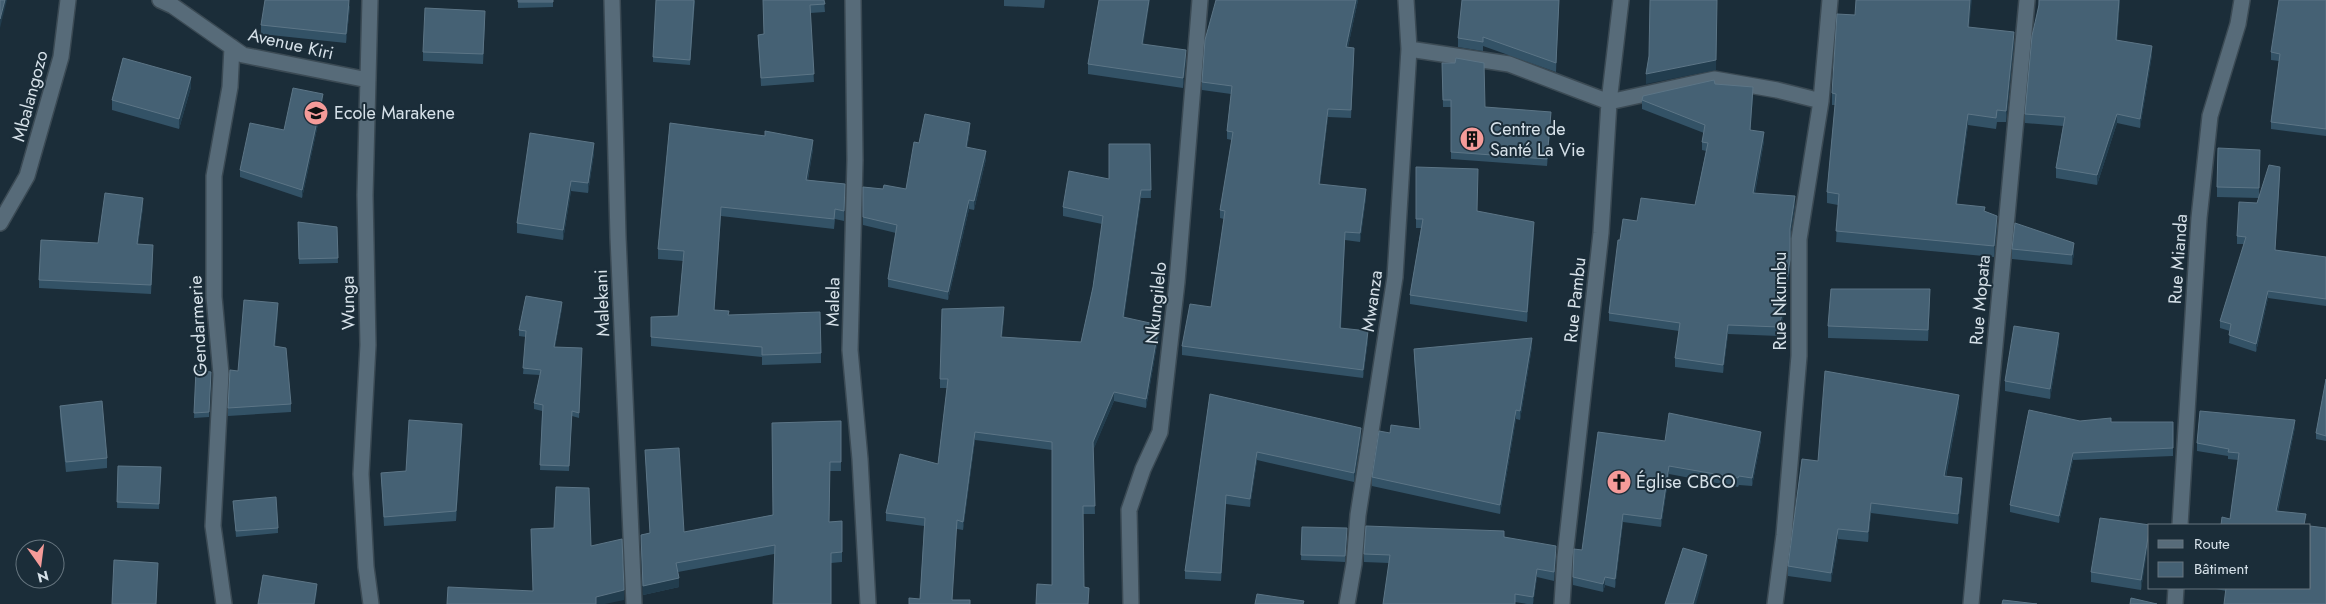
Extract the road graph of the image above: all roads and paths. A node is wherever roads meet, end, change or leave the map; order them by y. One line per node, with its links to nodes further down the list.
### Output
1 (68, 0): 17 (street, Mbalangozo)
2 (160, 0): 12 (street, Avenue Kiri)
3 (370, 0): 14 (street, Wunga)
4 (612, 0): 22 (street, Malekani)
5 (853, 0): 23 (street, Malela)
6 (1200, 0): 24 (street, Nkungilelo)
7 (1406, 0): 13 (street, Mwanza)
8 (1621, 0): 16 (street, Rue Pambu)
9 (1830, 0): 15 (street, Rue Nkumbu)
10 (2027, 0): 28 (street, Rue Mopata)
11 (2242, 0): 18 (street, Rue Mianda)
12 (232, 47): 14 (street, Avenue Kiri); 20 (street, Gendarmerie)
13 (1408, 49): 16 (street); 25 (street, Mwanza)
14 (368, 80): 21 (street, Wunga)
15 (1821, 101): 16 (street); 27 (street, Rue Nkumbu)
16 (1609, 102): 26 (street, Rue Pambu)
17 (0, 224)
18 (2180, 524)
19 (2176, 589): 29 (street)
20 (224, 604)
21 (371, 604)
22 (634, 604)
23 (868, 604)
24 (1131, 604)
25 (1347, 604)
26 (1562, 604)
27 (1775, 604)
28 (1971, 604)
29 (2175, 604)

